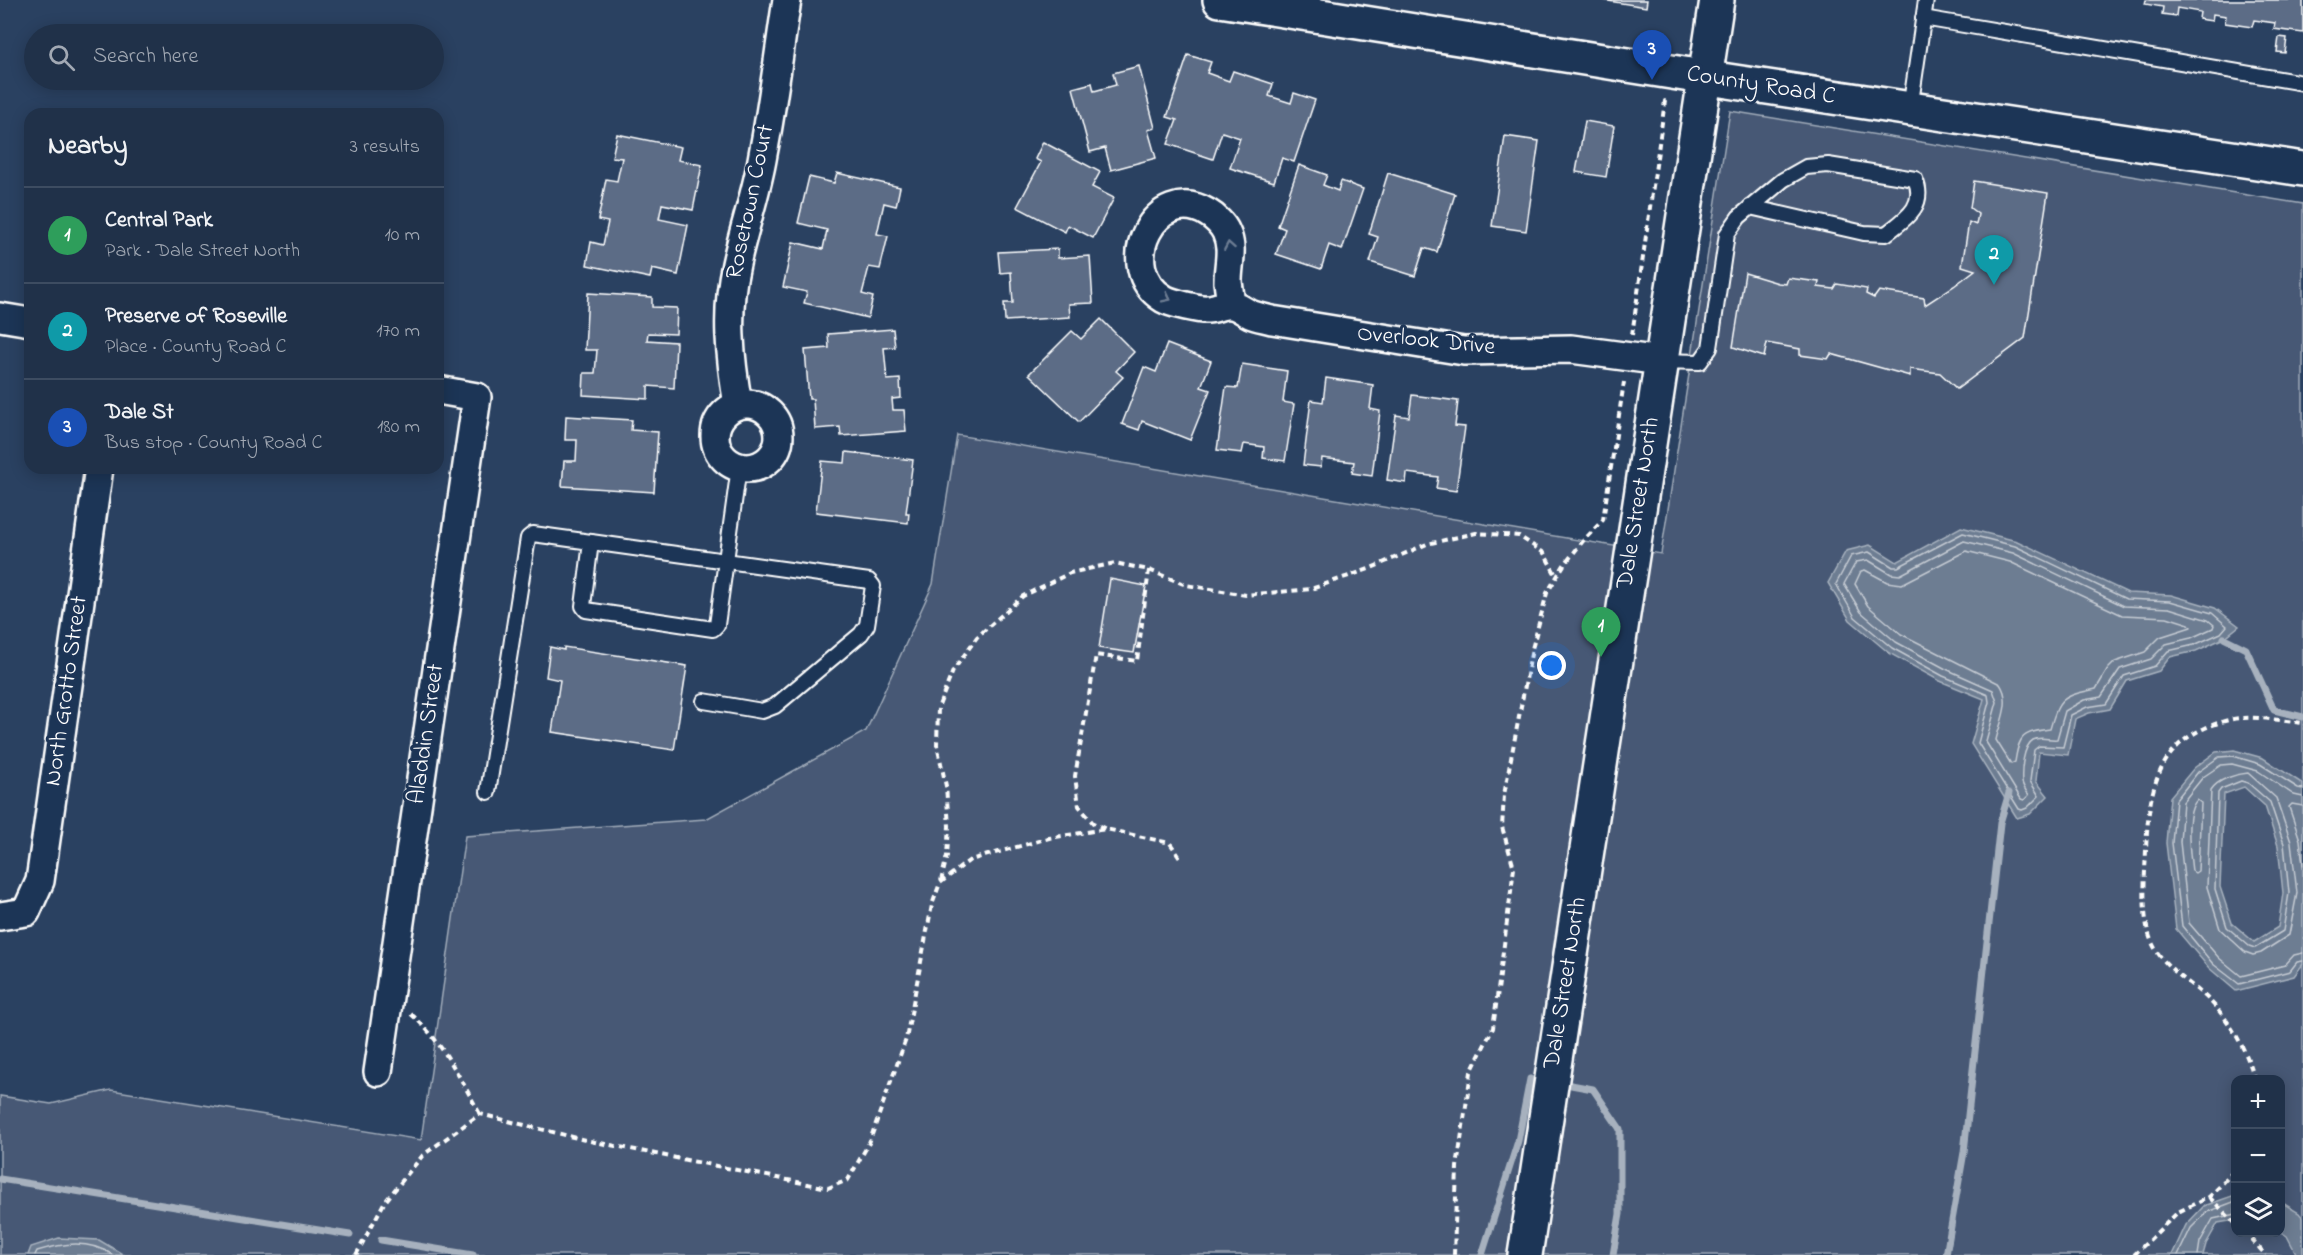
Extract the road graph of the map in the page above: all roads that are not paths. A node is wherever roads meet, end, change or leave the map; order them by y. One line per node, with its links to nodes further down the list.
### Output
1 (787, 0): 16 (street, Rosetown Court)
2 (1220, 0): 6 (main road, County Road C)
3 (1717, 0): 6 (main road, Dale Street North)
4 (1926, 0): 5 (lane)
5 (1923, 18): 7 (lane); 8 (lane)
6 (1705, 78): 8 (main road, County Road C); 14 (main road, Dale Street North)
7 (2303, 83)
8 (1910, 109): 9 (main road, County Road C)
9 (2303, 169)
10 (1750, 207): 10 (lane); 14 (lane)
11 (1231, 304): 14 (street, Overlook Drive)
12 (0, 317): 13 (street)
13 (24, 321)
14 (1661, 361): 25 (main road, Dale Street North)
15 (444, 391): 24 (street, Aladdin Street)
16 (738, 405): 17 (street); 17 (street)
17 (739, 466): 20 (lane)
18 (98, 474): 23 (street, North Grotto Street)
19 (591, 542): 20 (lane); 20 (lane); 22 (lane)
20 (726, 560): 21 (lane)
21 (704, 701)
22 (489, 792)
23 (0, 916)
24 (378, 1072)
25 (1525, 1255)

